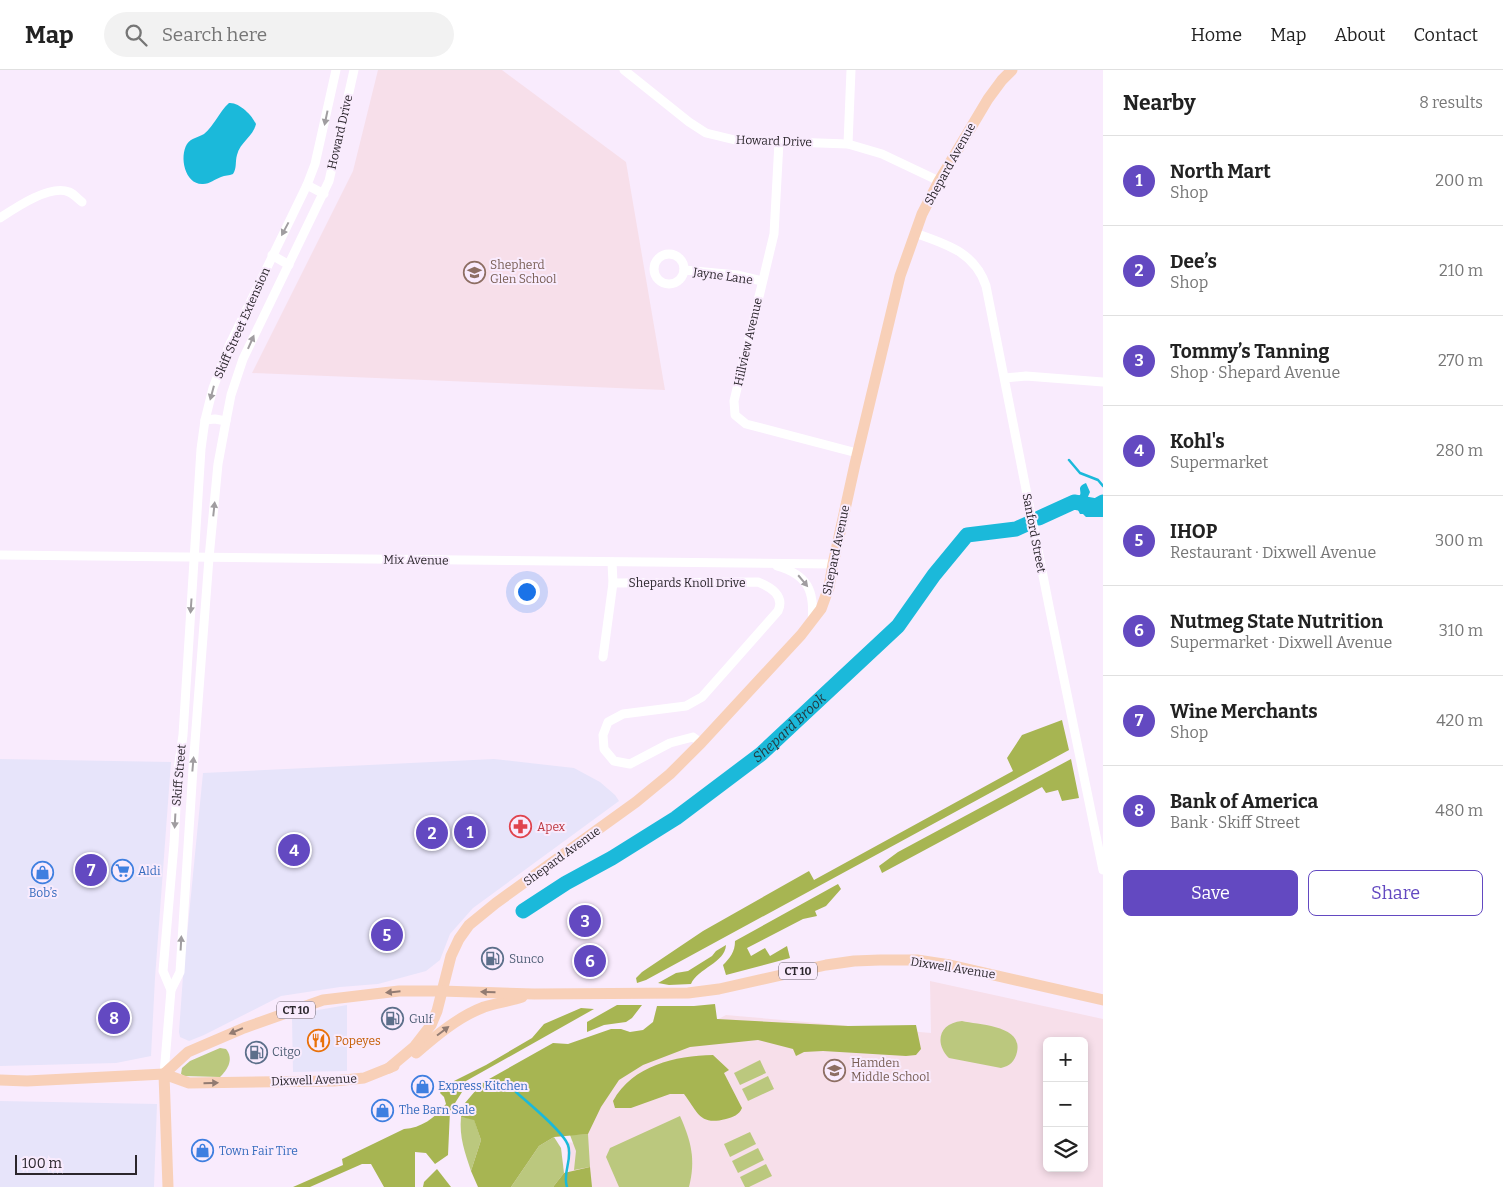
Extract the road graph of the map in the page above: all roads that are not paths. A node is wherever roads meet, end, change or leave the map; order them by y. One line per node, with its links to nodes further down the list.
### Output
1 (336, 70): 9 (street, Howard Drive, one-way to 9)
2 (354, 70): 10 (street, Howard Drive)
3 (624, 70): 6 (street, Howard Drive)
4 (851, 70): 7 (street)
5 (1012, 70): 8 (main road, Shepard Avenue)
6 (779, 142): 7 (street, Howard Drive); 17 (street, Hillview Avenue)
7 (848, 144): 8 (street, Howard Drive)
8 (939, 181): 13 (main road, Shepard Avenue)
9 (307, 185): 10 (street); 14 (street, Skiff Street Extension, one-way to 14)
10 (324, 194): 15 (street, Skiff Street Extension)
11 (82, 202): 12 (street)
12 (0, 218)
13 (915, 233): 18 (street, Sanford Street); 22 (main road, Shepard Avenue)
14 (272, 255): 15 (street, Skiff Street Extension); 20 (street, Skiff Street Extension, one-way to 20)
15 (289, 265): 21 (street, Skiff Street Extension, one-way to 15)
16 (684, 270): 17 (street, Jayne Lane)
17 (762, 281): 22 (street, Hillview Avenue)
18 (1004, 378): 19 (street); 33 (street, Sanford Street)
19 (1103, 382)
20 (205, 420): 21 (street); 24 (street, Skiff Street Extension)
21 (226, 421): 25 (street, Skiff Street Extension, one-way to 21)
22 (857, 453): 28 (main road, Shepard Avenue)
23 (0, 555): 24 (street, Mix Avenue)
24 (194, 558): 25 (street, Mix Avenue); 34 (street, Skiff Street, one-way to 34)
25 (209, 558): 26 (street, Mix Avenue); 34 (street, Skiff Street, one-way to 25)
26 (612, 562): 27 (street, Mix Avenue); 29 (street, Shepards Knoll Drive)
27 (765, 563): 28 (street, Mix Avenue); 30 (street, one-way to 30)
28 (832, 564): 30 (main road, Shepard Avenue)
29 (613, 583): 31 (street, Shepards Knoll Drive); 32 (street, Shepards Knoll Drive)
30 (812, 622): 32 (main road, Shepard Avenue)
31 (602, 657)
32 (701, 743): 35 (main road, Shepard Avenue)
33 (1103, 870)
34 (171, 990): 39 (street, Skiff Street)
35 (442, 991): 36 (main road, Dixwell Avenue / CT 10, one-way to 35); 38 (main road, Shepard Avenue); 39 (main road, Dixwell Avenue / CT 10, one-way to 39)
36 (534, 994): 37 (main road, Dixwell Avenue / CT 10); 38 (main road, Dixwell Avenue / CT 10, one-way to 36)
37 (1103, 1000)
38 (389, 1068): 39 (main road, Dixwell Avenue / CT 10, one-way to 38)
39 (164, 1074): 40 (main road, Dixwell Avenue / CT 10); 41 (main road, Skiff Street)
40 (0, 1080)
41 (168, 1187)

